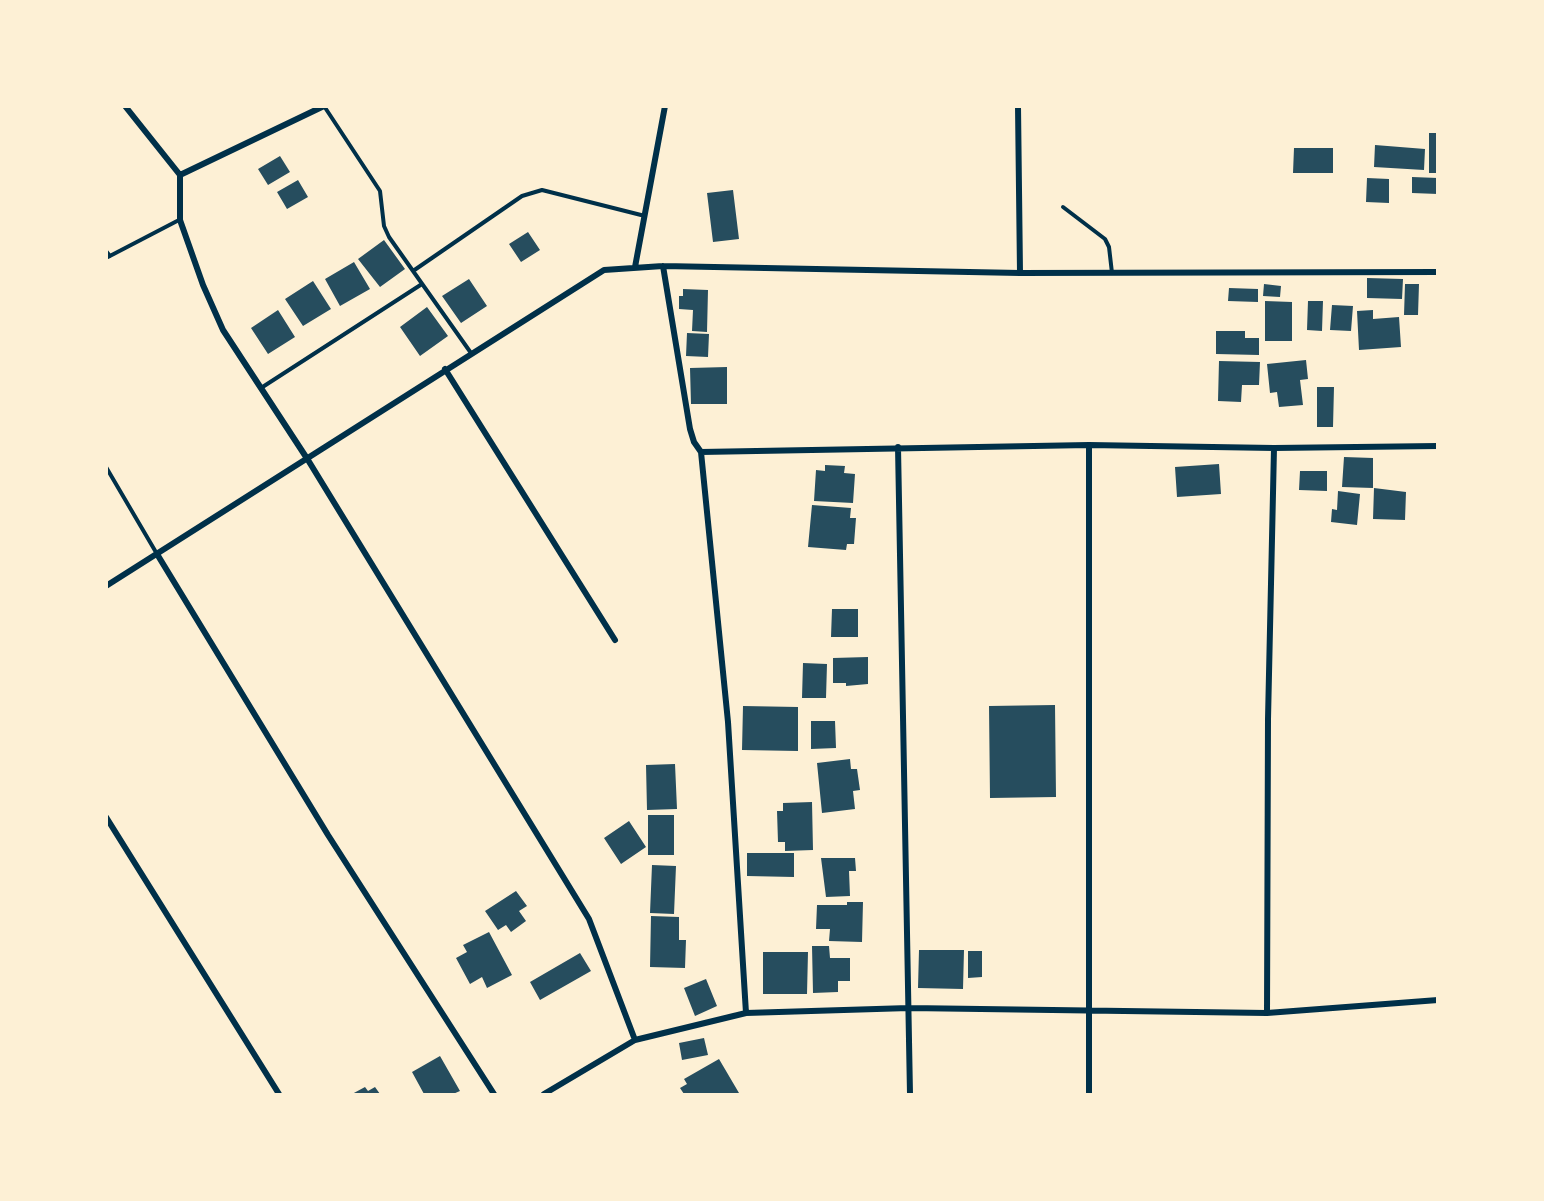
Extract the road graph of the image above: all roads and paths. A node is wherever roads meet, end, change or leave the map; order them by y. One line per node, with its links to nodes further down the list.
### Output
1 (125, 106): 5 (street)
2 (324, 106): 5 (street); 13 (lane)
3 (665, 106): 7 (street)
4 (1018, 106): 15 (street)
5 (180, 175): 8 (street)
6 (1063, 207): 16 (lane)
7 (645, 216): 12 (street); 13 (lane)
8 (180, 220): 10 (lane); 20 (street)
9 (106, 251): 10 (lane)
10 (108, 257)
11 (663, 266): 12 (street); 15 (street); 25 (street)
12 (635, 267): 18 (street)
13 (413, 271): 17 (lane)
14 (1437, 272): 16 (street)
15 (1020, 273): 16 (street)
16 (1112, 273)
17 (422, 284): 18 (lane); 20 (lane)
18 (471, 353): 19 (street)
19 (445, 369): 26 (street); 30 (street)
20 (261, 388): 26 (street)
21 (1089, 445): 23 (street); 24 (street); 34 (street)
22 (1437, 446): 24 (street)
23 (898, 447): 25 (street); 33 (street)
24 (1274, 448): 36 (street)
25 (701, 452): 35 (street)
26 (308, 460): 28 (street); 37 (street)
27 (106, 467): 28 (lane)
28 (158, 554): 29 (street); 39 (street)
29 (106, 586)
30 (615, 640)
31 (106, 817): 38 (street)
32 (1437, 1000): 36 (street)
33 (909, 1008): 34 (street); 35 (street); 41 (street)
34 (1088, 1011): 36 (street); 42 (street)
35 (746, 1013): 37 (street)
36 (1267, 1013)
37 (635, 1040): 40 (street)
38 (279, 1095)
39 (494, 1095)
40 (544, 1095)
41 (910, 1095)
42 (1089, 1095)

